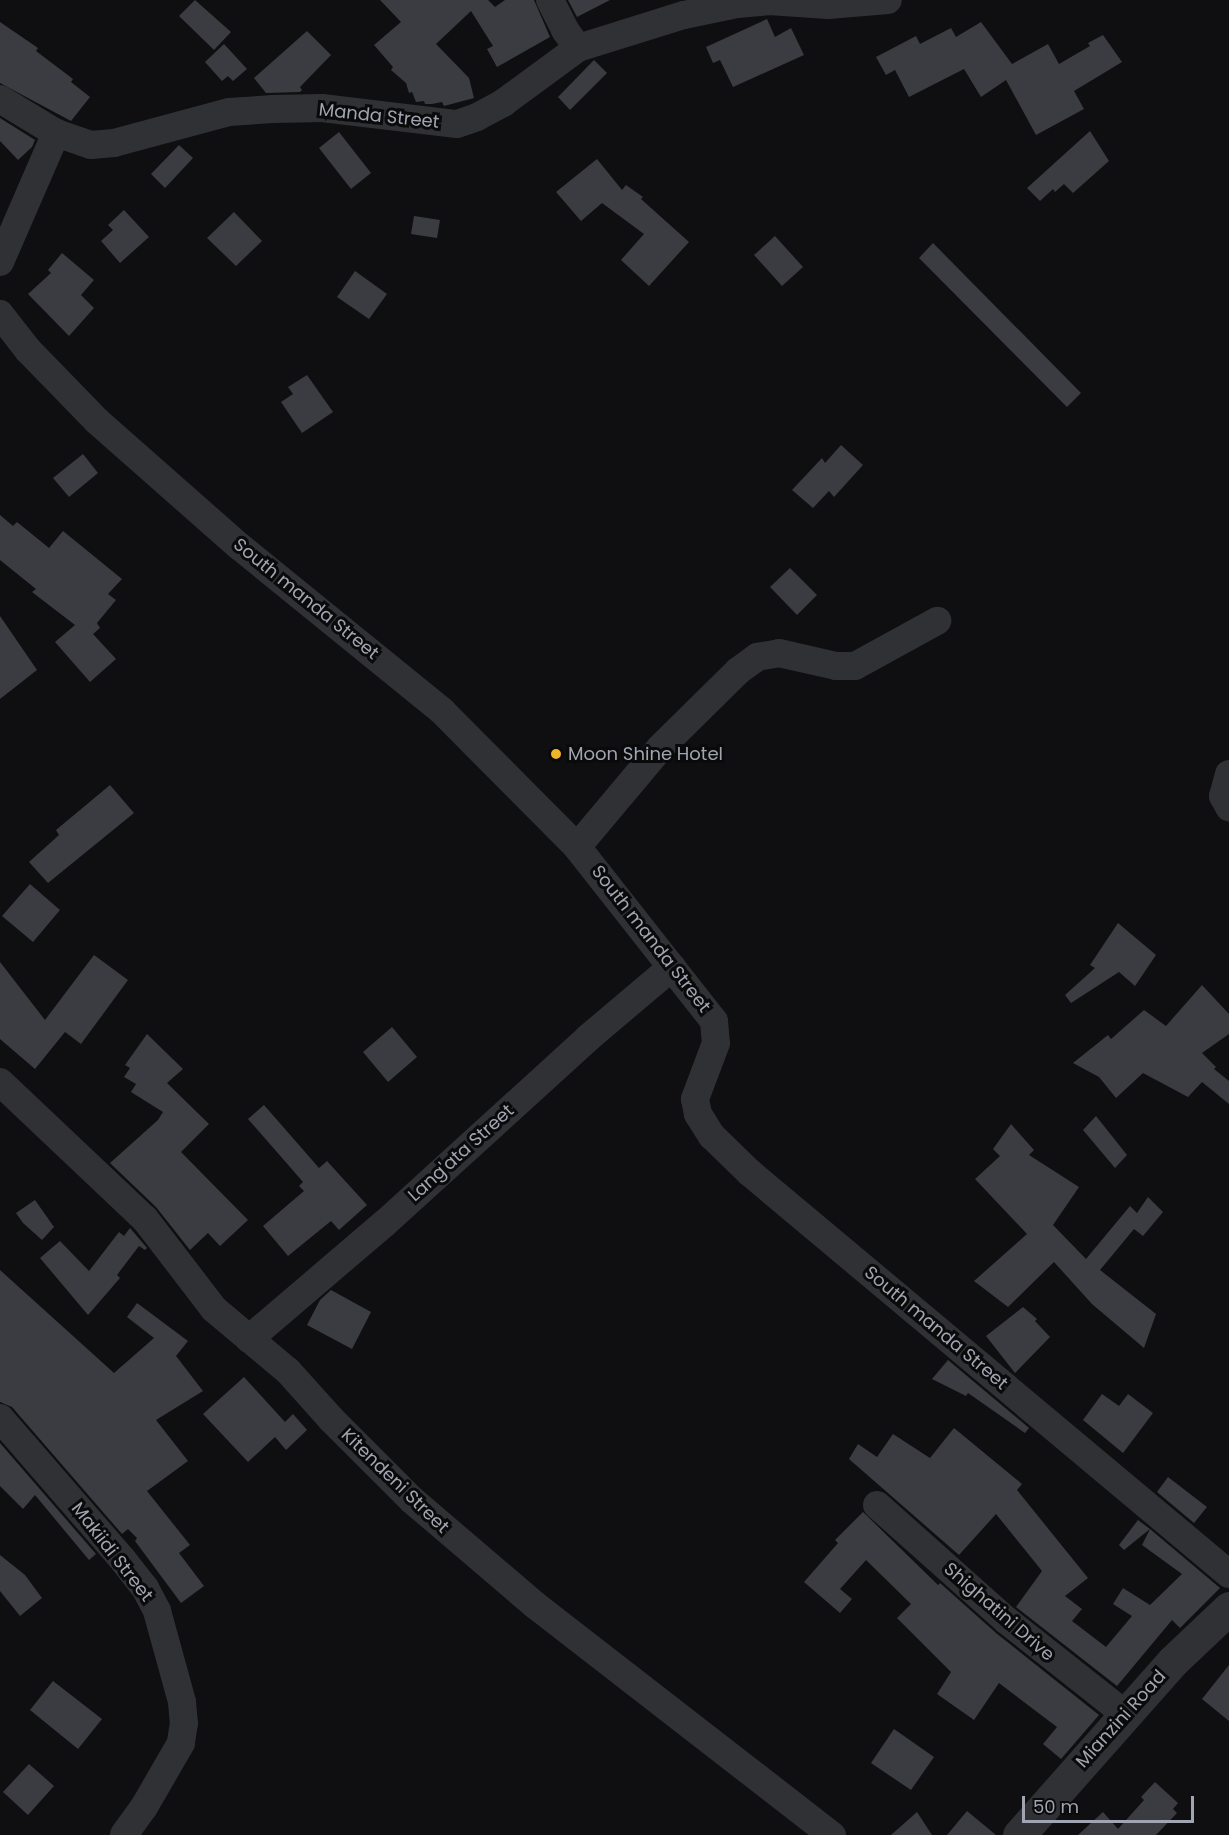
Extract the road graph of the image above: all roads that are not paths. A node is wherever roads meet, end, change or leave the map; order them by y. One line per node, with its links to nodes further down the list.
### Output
1 (550, 0): 4 (street)
2 (888, 0): 3 (street, Manda Street)
3 (841, 2): 4 (street, Manda Street)
4 (579, 48): 6 (street, Manda Street)
5 (0, 99): 6 (street, Manda Street)
6 (56, 133): 7 (street)
7 (0, 262)
8 (0, 314): 12 (street, South manda Street)
9 (937, 621): 12 (street)
10 (1229, 774): 11 (street)
11 (1229, 807)
12 (577, 847): 13 (street, South manda Street)
13 (672, 966): 15 (street, Lang'ata Street); 18 (street, South manda Street)
14 (0, 1082): 15 (street, Kitendeni Street)
15 (249, 1339): 22 (street, Kitendeni Street)
16 (0, 1418): 21 (street, Makiidi Street)
17 (877, 1505): 20 (street, Shighatini Drive)
18 (1229, 1574)
19 (1229, 1608): 20 (street, Mianzini Road)
20 (1125, 1714): 23 (street, Mianzini Road)
21 (124, 1835)
22 (832, 1835)
23 (1019, 1835)

